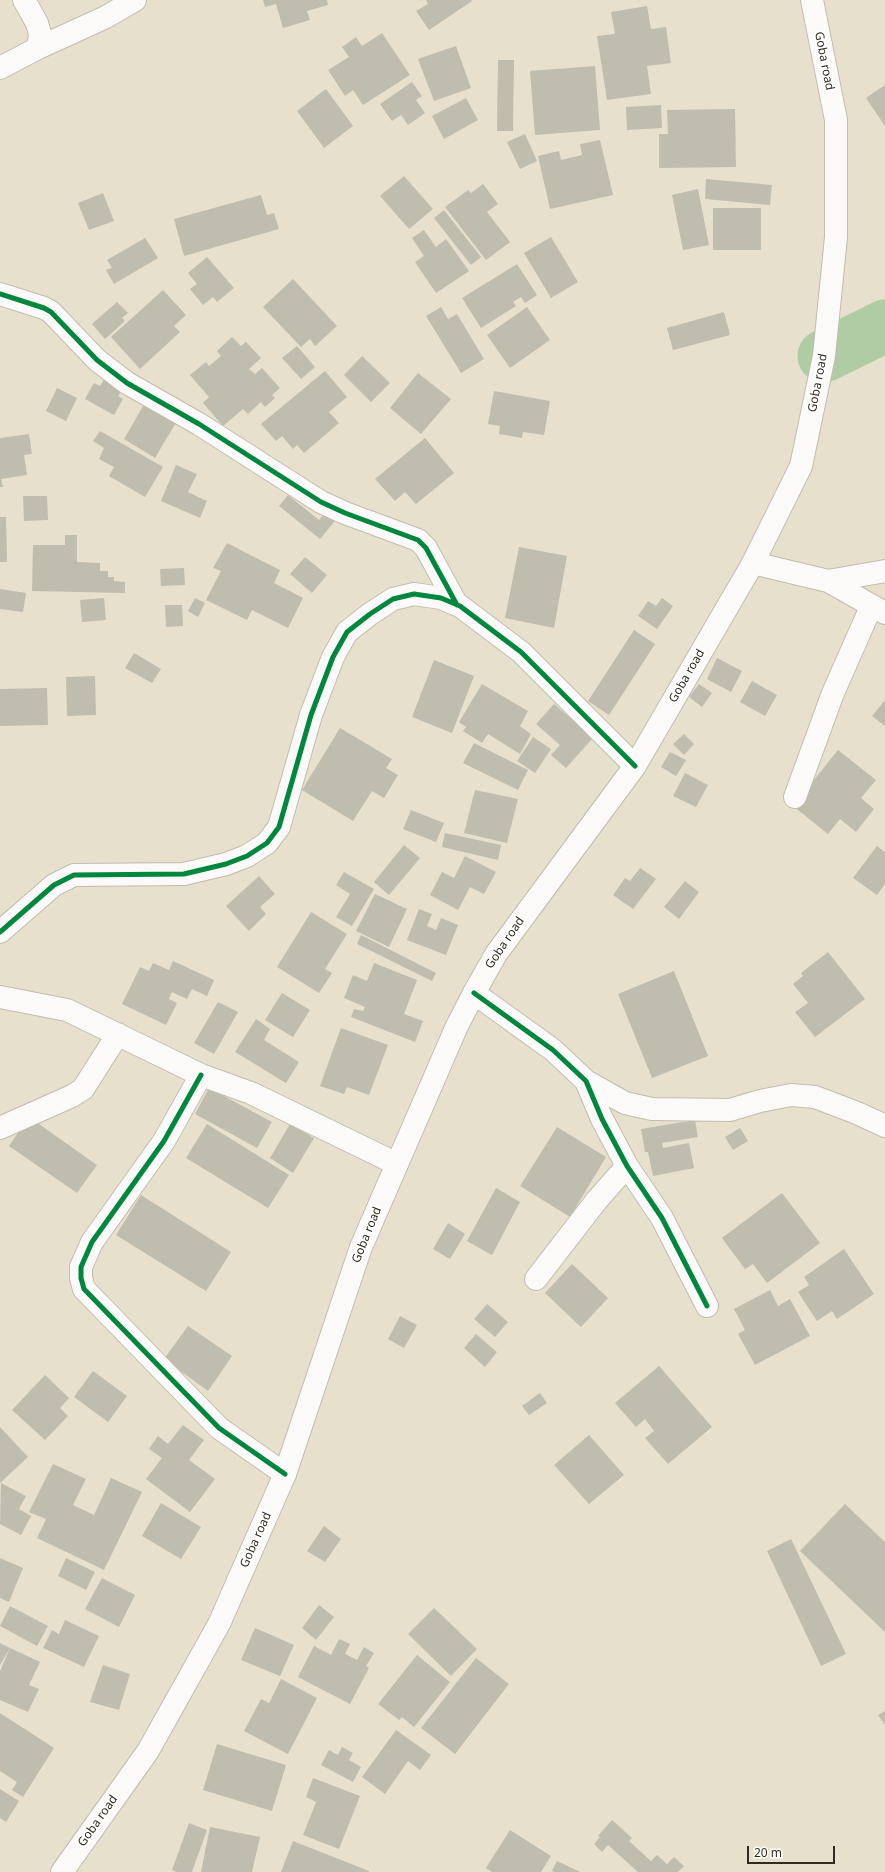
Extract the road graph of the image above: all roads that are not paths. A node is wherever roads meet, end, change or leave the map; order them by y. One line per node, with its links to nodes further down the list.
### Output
1 (24, 0): 4 (street)
2 (135, 0): 4 (street)
3 (812, 0): 7 (street, Goba road)
4 (38, 48): 5 (street)
5 (0, 68)
6 (0, 294): 10 (street)
7 (753, 563): 9 (street); 12 (street, Goba road)
8 (885, 571): 9 (street)
9 (828, 581): 11 (street)
10 (456, 605): 12 (street); 14 (street)
11 (878, 610): 13 (street)
12 (635, 766): 15 (street, Goba road)
13 (795, 796)
14 (0, 932)
15 (474, 993): 19 (street); 22 (street, Goba road)
16 (0, 996): 17 (street)
17 (118, 1034): 18 (street); 21 (street)
18 (201, 1075): 22 (street); 26 (street)
19 (586, 1081): 20 (street); 23 (street)
20 (885, 1126)
21 (0, 1128)
22 (397, 1164): 26 (street, Goba road)
23 (627, 1166): 24 (street); 25 (street)
24 (536, 1279)
25 (707, 1306)
26 (285, 1474): 27 (street, Goba road)
27 (62, 1872)

